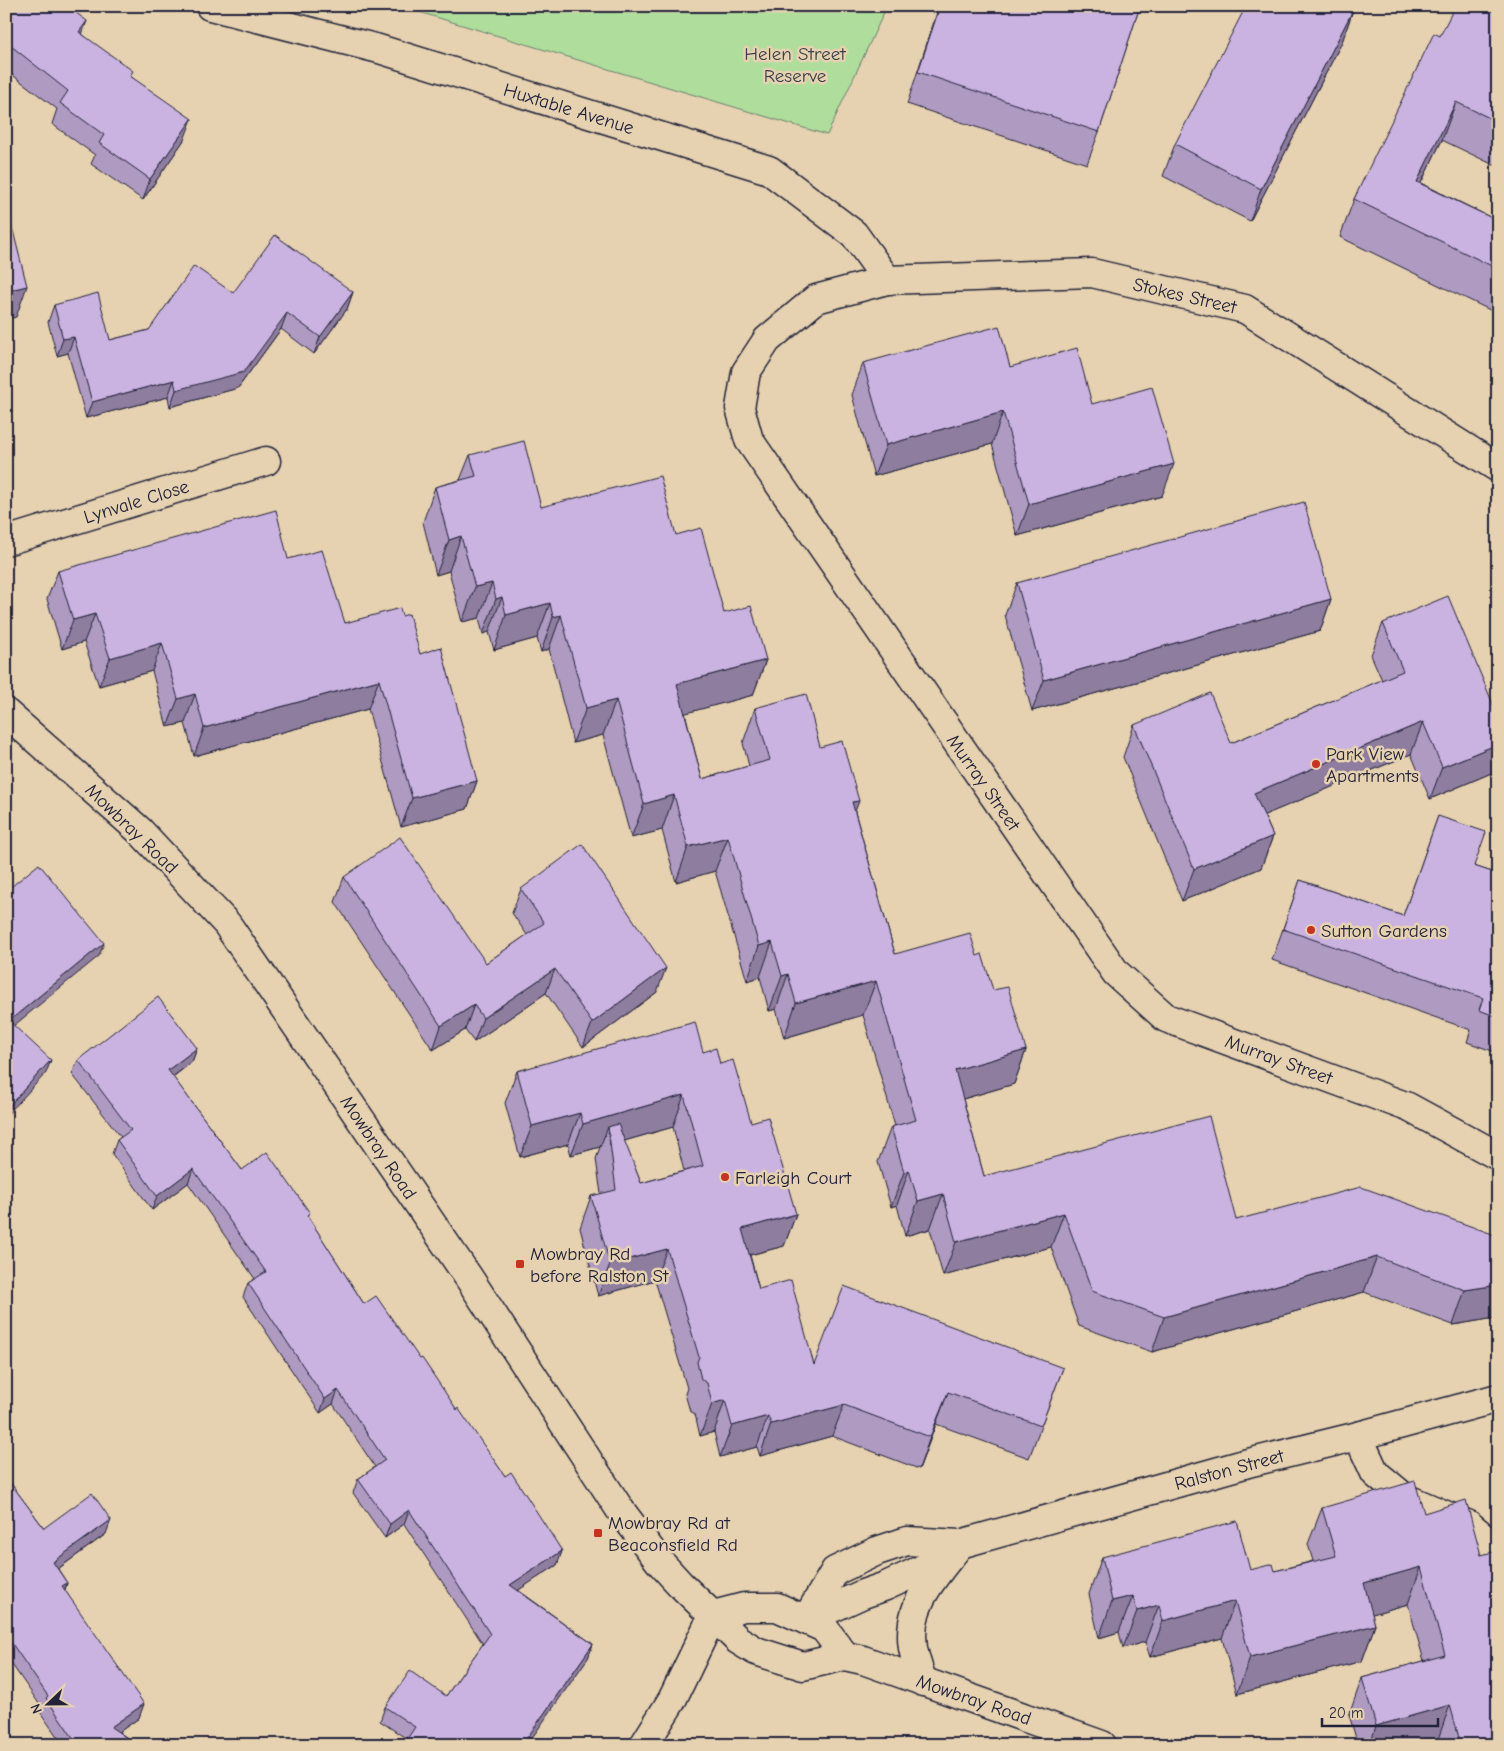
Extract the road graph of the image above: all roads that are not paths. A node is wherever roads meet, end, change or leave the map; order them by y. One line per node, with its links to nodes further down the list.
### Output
1 (210, 6): 2 (street, Huxtable Avenue)
2 (887, 280): 4 (street, Stokes Street); 7 (street, Murray Street)
3 (266, 461): 5 (street, Lynvale Close)
4 (1498, 468)
5 (6, 541)
6 (6, 713): 12 (street, Mowbray Road)
7 (1498, 1156)
8 (1498, 1398): 9 (street, Ralston Street)
9 (1358, 1436): 10 (street, Ralston Street); 11 (street)
10 (960, 1544): 13 (street, Ralston Street); 15 (street)
11 (1498, 1550)
12 (713, 1616): 13 (street); 14 (street, Mowbray Road); 16 (street)
13 (806, 1620): 14 (street)
14 (845, 1656): 15 (street, Mowbray Road)
15 (922, 1682): 17 (street, Mowbray Road)
16 (644, 1745)
17 (1102, 1745)

